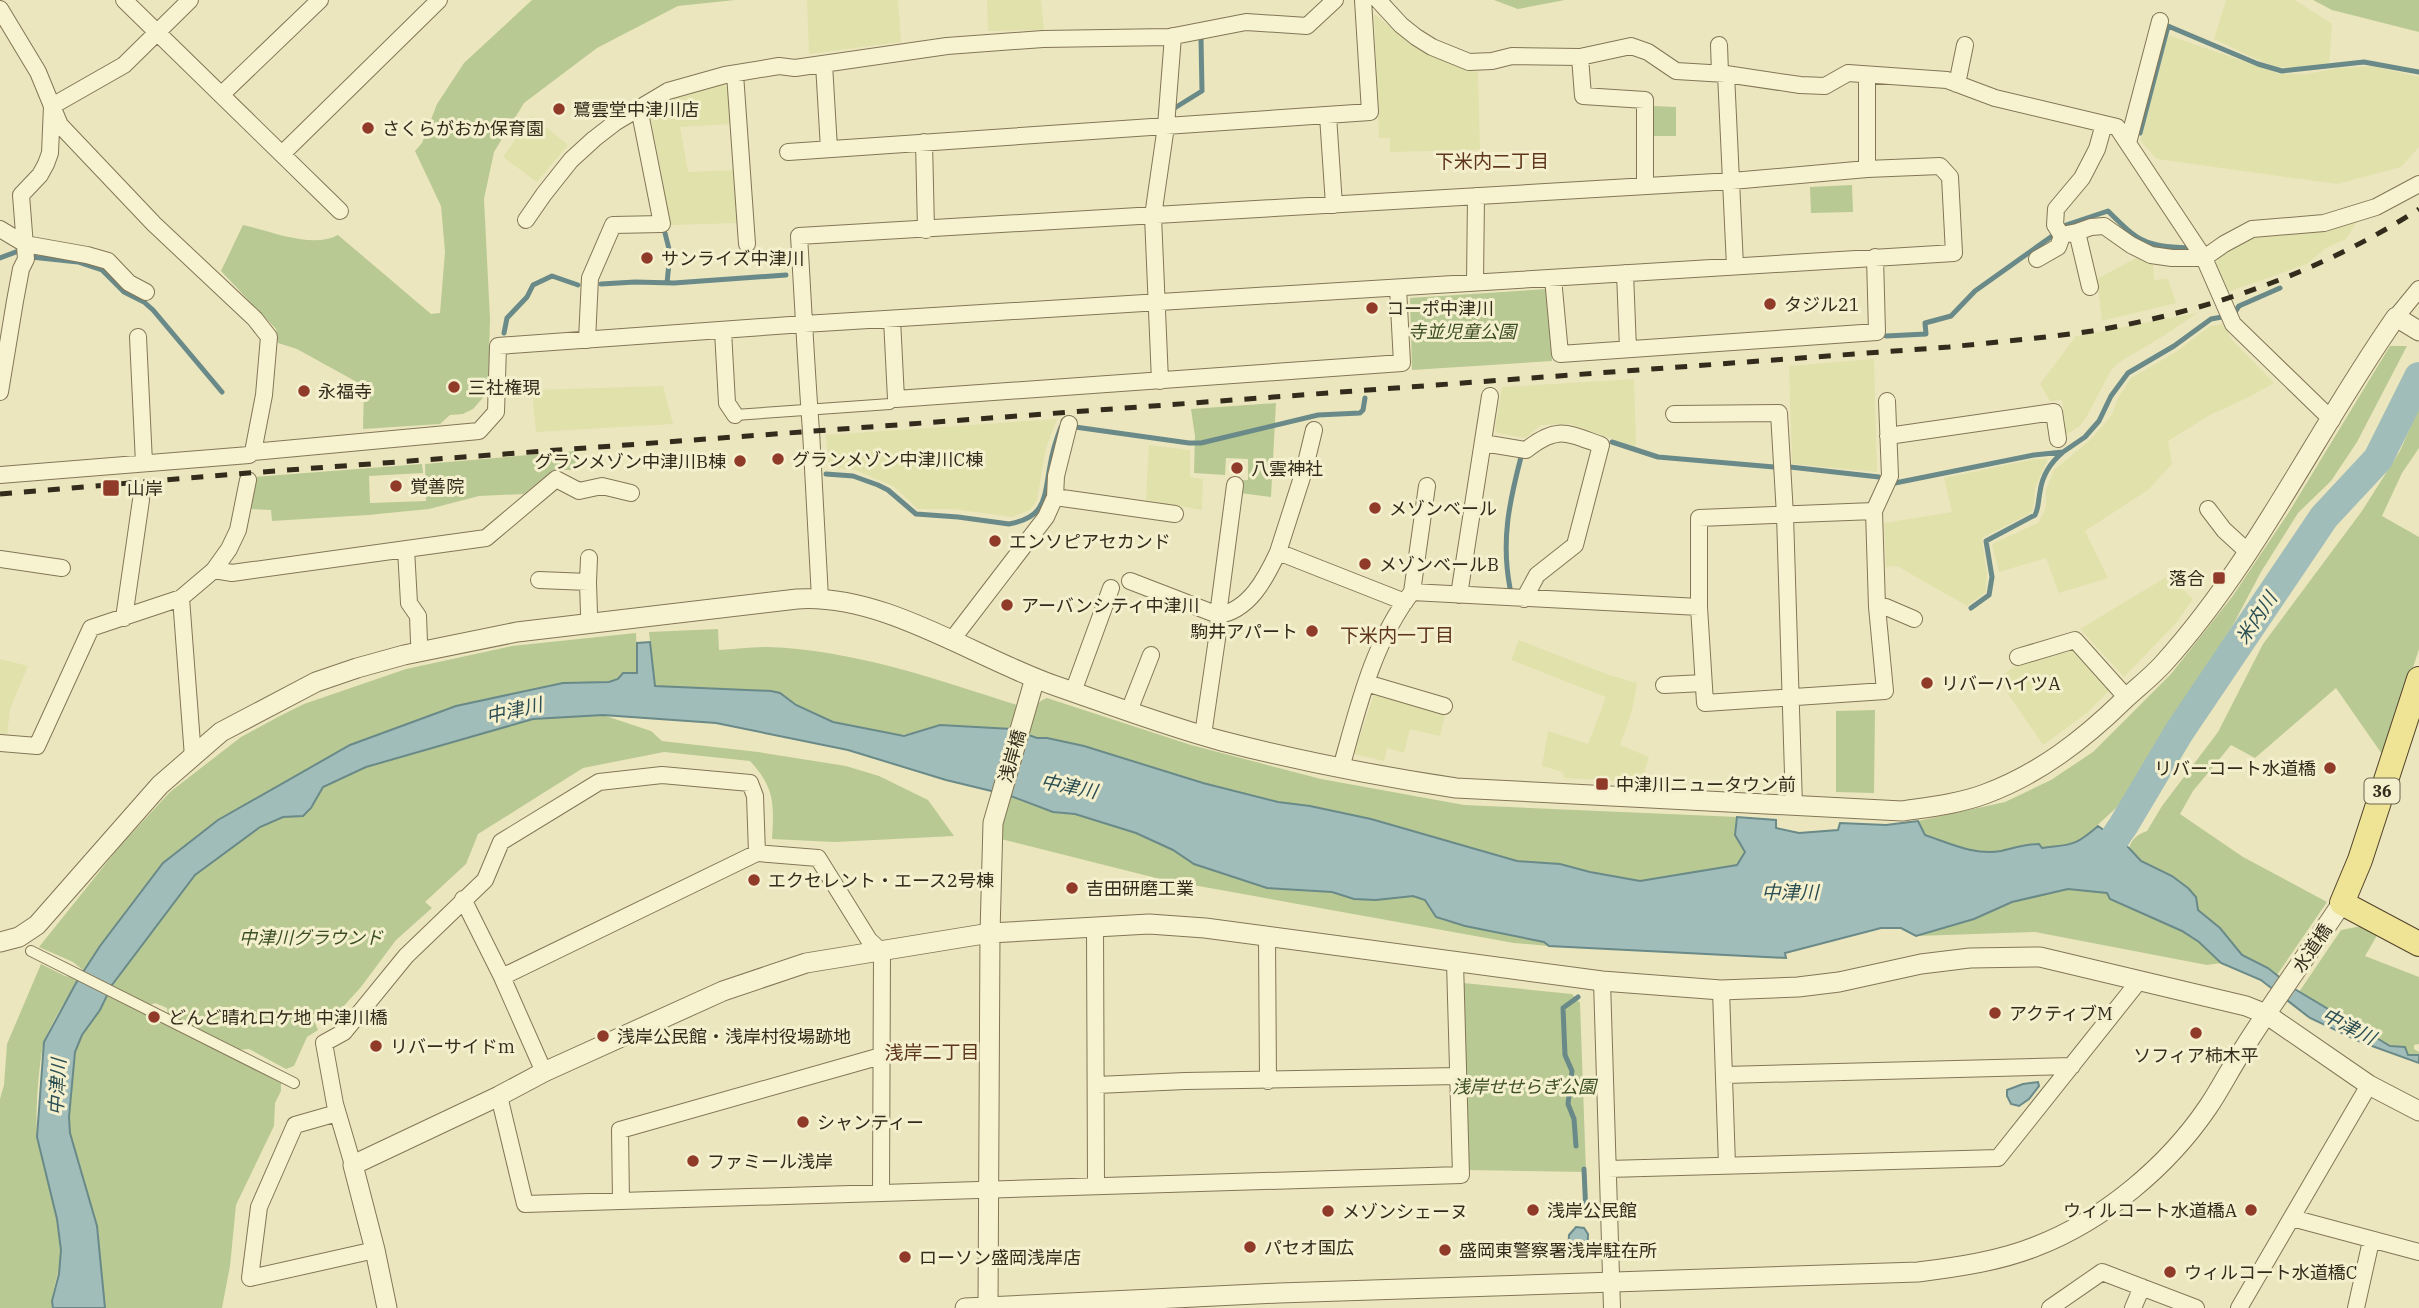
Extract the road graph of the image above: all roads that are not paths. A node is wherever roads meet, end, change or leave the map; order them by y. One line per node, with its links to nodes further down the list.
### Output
1 (124, 0): 10 (street)
2 (190, 0): 10 (street)
3 (320, 0): 22 (street)
4 (439, 0): 32 (street)
5 (1335, 0): 11 (street)
6 (1363, 0): 25 (street)
7 (1378, 0): 16 (street)
8 (0, 9): 23 (street)
9 (2160, 21): 29 (street)
10 (157, 33): 22 (street); 23 (street)
11 (1174, 36): 17 (street); 27 (street)
12 (1719, 45): 18 (street)
13 (1965, 45): 21 (street)
14 (1513, 47): 16 (street)
15 (1580, 57): 16 (street); 18 (street); 36 (street)
16 (1501, 60)
17 (824, 64): 19 (street); 30 (street)
18 (1723, 73): 20 (street); 34 (street)
19 (735, 74): 24 (street); 46 (street)
20 (1867, 75): 21 (street); 33 (street)
21 (1957, 84): 26 (street)
22 (221, 95): 32 (street)
23 (52, 106): 45 (street); 82 (street)
24 (639, 108): 41 (street); 65 (street)
25 (1328, 116): 27 (street); 38 (street)
26 (2104, 124): 29 (street); 44 (street)
27 (1166, 126): 28 (street); 40 (street)
28 (924, 142): 30 (street); 43 (street)
29 (2128, 142): 48 (street)
30 (829, 149): 31 (street)
31 (788, 152)
32 (282, 154): 39 (street)
33 (1867, 169): 34 (street); 47 (street)
34 (1732, 181): 36 (street); 50 (street)
35 (2419, 184): 48 (street)
36 (1645, 185): 37 (street)
37 (1476, 196): 38 (street); 53 (street)
38 (1334, 205): 40 (street)
39 (340, 211)
40 (1153, 216): 43 (street); 59 (street)
41 (526, 220)
42 (0, 229): 45 (street)
43 (926, 230): 61 (street)
44 (2069, 234): 48 (street); 49 (street); 54 (street)
45 (25, 244): 57 (street); 58 (street)
46 (747, 244)
47 (1875, 257): 50 (street); 66 (street)
48 (2204, 258): 76 (street)
49 (2037, 259)
50 (1735, 267): 51 (street)
51 (1625, 273): 52 (street); 66 (street)
52 (1553, 278): 53 (street); 66 (street)
53 (1475, 282): 55 (street)
54 (2090, 287)
55 (1398, 288): 59 (street); 67 (street)
56 (2419, 289): 62 (street)
57 (146, 292)
58 (7, 301): 68 (street)
59 (1158, 303): 60 (street); 67 (street)
60 (892, 319): 61 (street); 71 (street)
61 (804, 324): 63 (street); 73 (street)
62 (2408, 325): 76 (street)
63 (723, 331): 65 (street); 75 (street)
64 (138, 337): 83 (street)
65 (587, 340): 82 (street)
66 (1628, 349)
67 (1160, 381): 71 (street)
68 (0, 385): 69 (street)
69 (0, 392)
70 (1490, 396): 81 (street)
71 (896, 399): 73 (street)
72 (1887, 401): 79 (street)
73 (810, 410): 75 (street); 109 (street)
74 (1674, 414): 94 (street)
75 (735, 415)
76 (2332, 420): 97 (street)
77 (1069, 424): 89 (street)
78 (1314, 430): 96 (street)
79 (1888, 436): 80 (street); 92 (street)
80 (2058, 439)
81 (1483, 443): 106 (street); 110 (street)
82 (253, 452): 83 (street)
83 (144, 464): 84 (street)
84 (0, 475)
85 (248, 480): 101 (street)
86 (1235, 485): 114 (street)
87 (1427, 486): 107 (street)
88 (631, 493): 95 (street)
89 (1055, 497): 93 (street); 117 (street)
90 (141, 500): 115 (street)
91 (2208, 509): 97 (street)
92 (1874, 511): 94 (street); 112 (street)
93 (1175, 514)
94 (1785, 515): 111 (street); 127 (street)
95 (406, 549): 101 (street); 118 (street)
96 (1279, 552): 107 (street); 114 (street)
97 (2248, 552): 128 (street)
98 (589, 558): 104 (street)
99 (0, 559): 100 (street)
100 (62, 568)
101 (215, 570): 108 (street)
102 (539, 580): 104 (street)
103 (1130, 581): 114 (street)
104 (588, 582): 113 (street)
105 (1111, 588): 126 (street)
106 (1459, 595): 107 (street); 110 (street)
107 (1409, 597): 123 (street)
108 (181, 598): 115 (street); 133 (street)
109 (820, 598): 117 (street); 133 (street)
110 (1524, 599): 111 (street)
111 (1699, 607): 122 (street)
112 (1877, 607): 116 (street); 127 (street)
113 (589, 614)
114 (1218, 615): 131 (street)
115 (124, 618): 132 (street)
116 (1914, 619)
117 (951, 641): 124 (street)
118 (419, 642)
119 (1151, 655): 130 (street)
120 (2018, 657): 128 (street)
121 (2419, 678): 138 (main road, 36)
122 (1703, 683): 125 (street); 127 (street)
123 (1366, 684): 129 (street); 134 (street)
124 (1032, 685): 126 (street); 140 (street, 浅岸橋)
125 (1664, 685)
126 (1073, 692): 130 (street)
127 (1789, 697): 135 (street)
128 (2127, 698): 135 (street)
129 (1444, 706)
130 (1129, 711): 131 (street)
131 (1203, 735): 134 (street)
132 (0, 743)
133 (193, 757): 142 (street)
134 (1341, 768): 135 (street)
135 (1794, 806)
136 (757, 853): 137 (street); 145 (street); 147 (street)
137 (463, 899): 147 (street); 163 (street)
138 (2342, 903): 143 (main road); 151 (street, 水道橋)
139 (1096, 926): 140 (street); 141 (street); 159 (street)
140 (990, 933): 145 (street); 168 (street, 浅岸橋)
141 (1267, 937): 146 (street); 157 (street)
142 (0, 942)
143 (2419, 944)
144 (32, 951): 158 (street)
145 (882, 952): 152 (street); 154 (street)
146 (1455, 962): 148 (street); 156 (street)
147 (502, 977): 154 (street)
148 (1602, 981): 150 (street); 166 (street)
149 (2139, 981): 150 (street); 151 (street); 153 (street)
150 (1721, 990): 155 (street)
151 (2266, 1014): 160 (street); 175 (street, 水道橋)
152 (881, 1056): 169 (street); 170 (street)
153 (2072, 1066): 155 (street); 165 (street)
154 (544, 1072): 161 (street)
155 (1725, 1075): 165 (street)
156 (1458, 1076): 157 (street); 167 (street)
157 (1268, 1080): 159 (street)
158 (294, 1083)
159 (1097, 1086): 167 (street)
160 (2369, 1086): 162 (street); 171 (street)
161 (499, 1096): 164 (street); 170 (street)
162 (2419, 1111)
163 (337, 1113): 164 (street); 173 (street)
164 (353, 1165): 173 (street)
165 (1727, 1165): 166 (street)
166 (1608, 1169): 175 (street)
167 (1096, 1186): 168 (street)
168 (988, 1190): 169 (street); 179 (street, 浅岸橋)
169 (881, 1193): 170 (street)
170 (621, 1201)
171 (2292, 1219): 172 (street); 184 (street)
172 (2371, 1241): 174 (street); 185 (street)
173 (375, 1250): 177 (street)
174 (2419, 1252)
175 (1611, 1284): 179 (street, 水道橋); 180 (street)
176 (2142, 1287): 181 (street); 182 (street); 183 (street)
177 (387, 1308)
178 (965, 1308): 179 (street, 水道橋)
179 (988, 1308)
180 (1612, 1308)
181 (2050, 1308)
182 (2133, 1308)
183 (2196, 1308)
184 (2239, 1308)
185 (2356, 1308)

